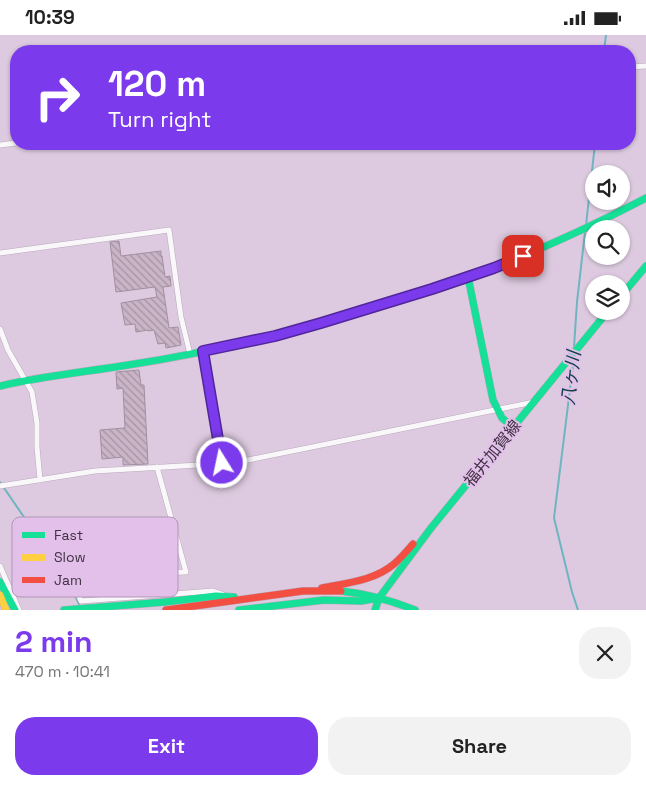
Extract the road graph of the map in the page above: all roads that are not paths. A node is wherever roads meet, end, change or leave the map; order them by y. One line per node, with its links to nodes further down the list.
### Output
1 (646, 198): 4 (main road)
2 (0, 253): 9 (street)
3 (646, 267): 5 (main road)
4 (468, 277): 8 (main road); 13 (main road)
5 (630, 286)
6 (601, 320): 12 (main road, 福井加賀線)
7 (0, 329): 10 (street)
8 (203, 351): 9 (main road); 15 (street)
9 (190, 354): 10 (main road)
10 (25, 380): 11 (main road); 17 (street)
11 (0, 386)
12 (534, 402): 13 (street); 14 (main road, 福井加賀線)
13 (497, 409): 14 (main road); 15 (street)
14 (513, 427): 20 (main road, 福井加賀線)
15 (222, 463): 16 (street)
16 (157, 467): 17 (street); 19 (street)
17 (40, 480): 18 (street)
18 (2, 485)
19 (171, 517)
20 (431, 527): 25 (main road); 33 (main road, 福井加賀線)
21 (178, 543): 23 (street)
22 (0, 566): 26 (street)
23 (178, 572)
24 (0, 582): 37 (main road)
25 (303, 591): 33 (main road); 34 (main road)
26 (12, 594)
27 (178, 594): 32 (street)
28 (0, 595): 36 (main road)
29 (13, 597): 38 (street)
30 (79, 597): 31 (street)
31 (134, 597)
32 (231, 597): 34 (main road); 39 (main road)
33 (379, 598): 35 (main road); 42 (main road, 福井加賀線); 43 (main road)
34 (248, 599): 40 (main road)
35 (252, 609): 41 (main road)
36 (6, 610)
37 (15, 610)
38 (19, 610)
39 (64, 610)
40 (166, 610)
41 (239, 610)
42 (375, 610)
43 (415, 610)

